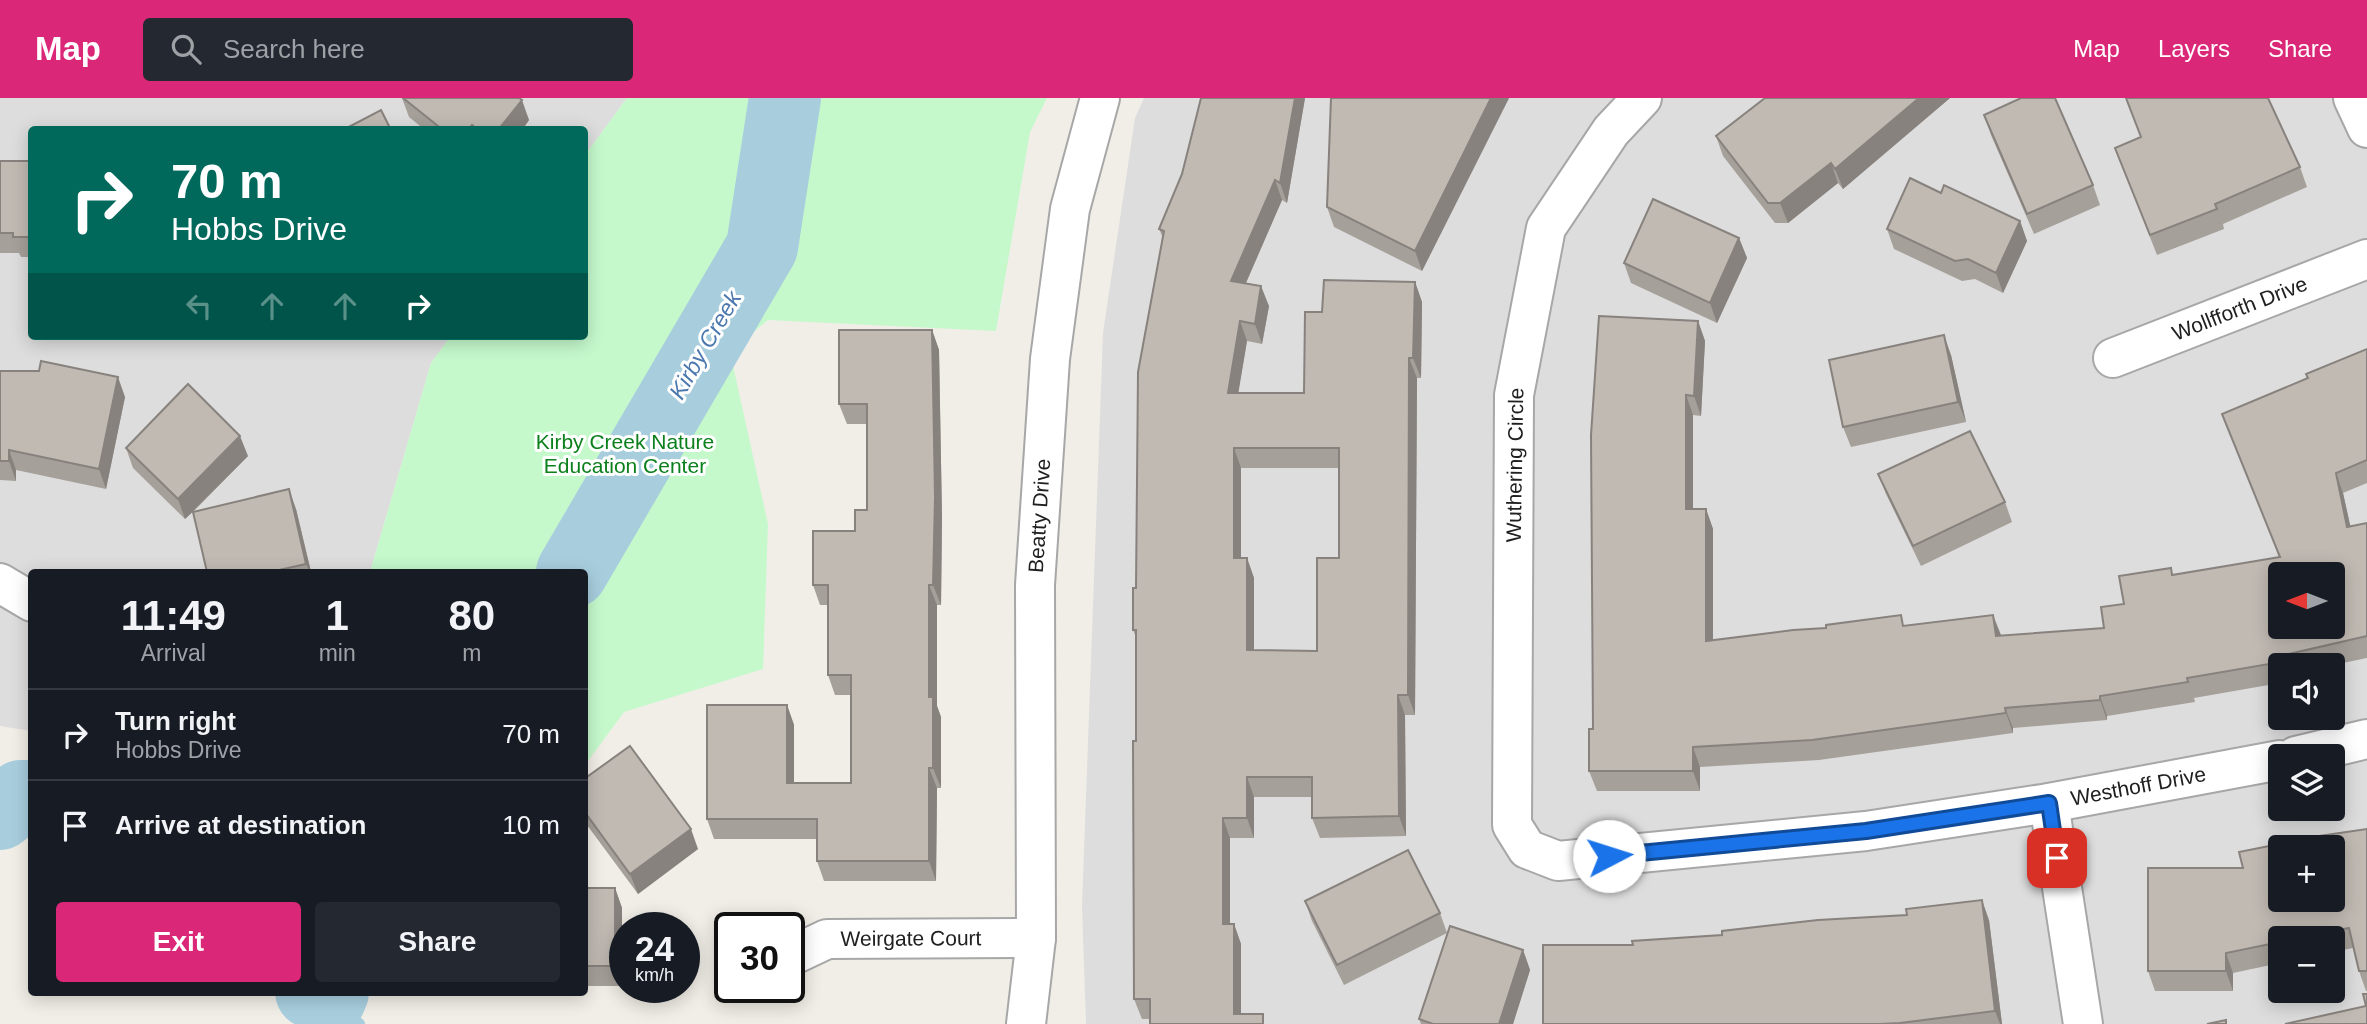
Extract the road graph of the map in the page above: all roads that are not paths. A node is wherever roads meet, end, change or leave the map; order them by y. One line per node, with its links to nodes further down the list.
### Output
1 (1100, 98): 14 (street, Beatty Drive)
2 (1642, 98): 13 (street, Wuthering Circle)
3 (2353, 98): 4 (street)
4 (2367, 128)
5 (2367, 259): 6 (street, Wollfforth Drive)
6 (2113, 358)
7 (0, 583): 8 (street)
8 (28, 600)
9 (2367, 739): 10 (street)
10 (2345, 744)
11 (2268, 762): 12 (street, Westhoff Drive)
12 (2049, 803): 13 (street, Westhoff Drive); 18 (street)
13 (1512, 825)
14 (1036, 938): 15 (street, Weirgate Court); 16 (street, Beatty Drive); 17 (street, Beatty Drive)
15 (805, 949)
16 (1026, 1024)
17 (1051, 1024)
18 (2083, 1024)

